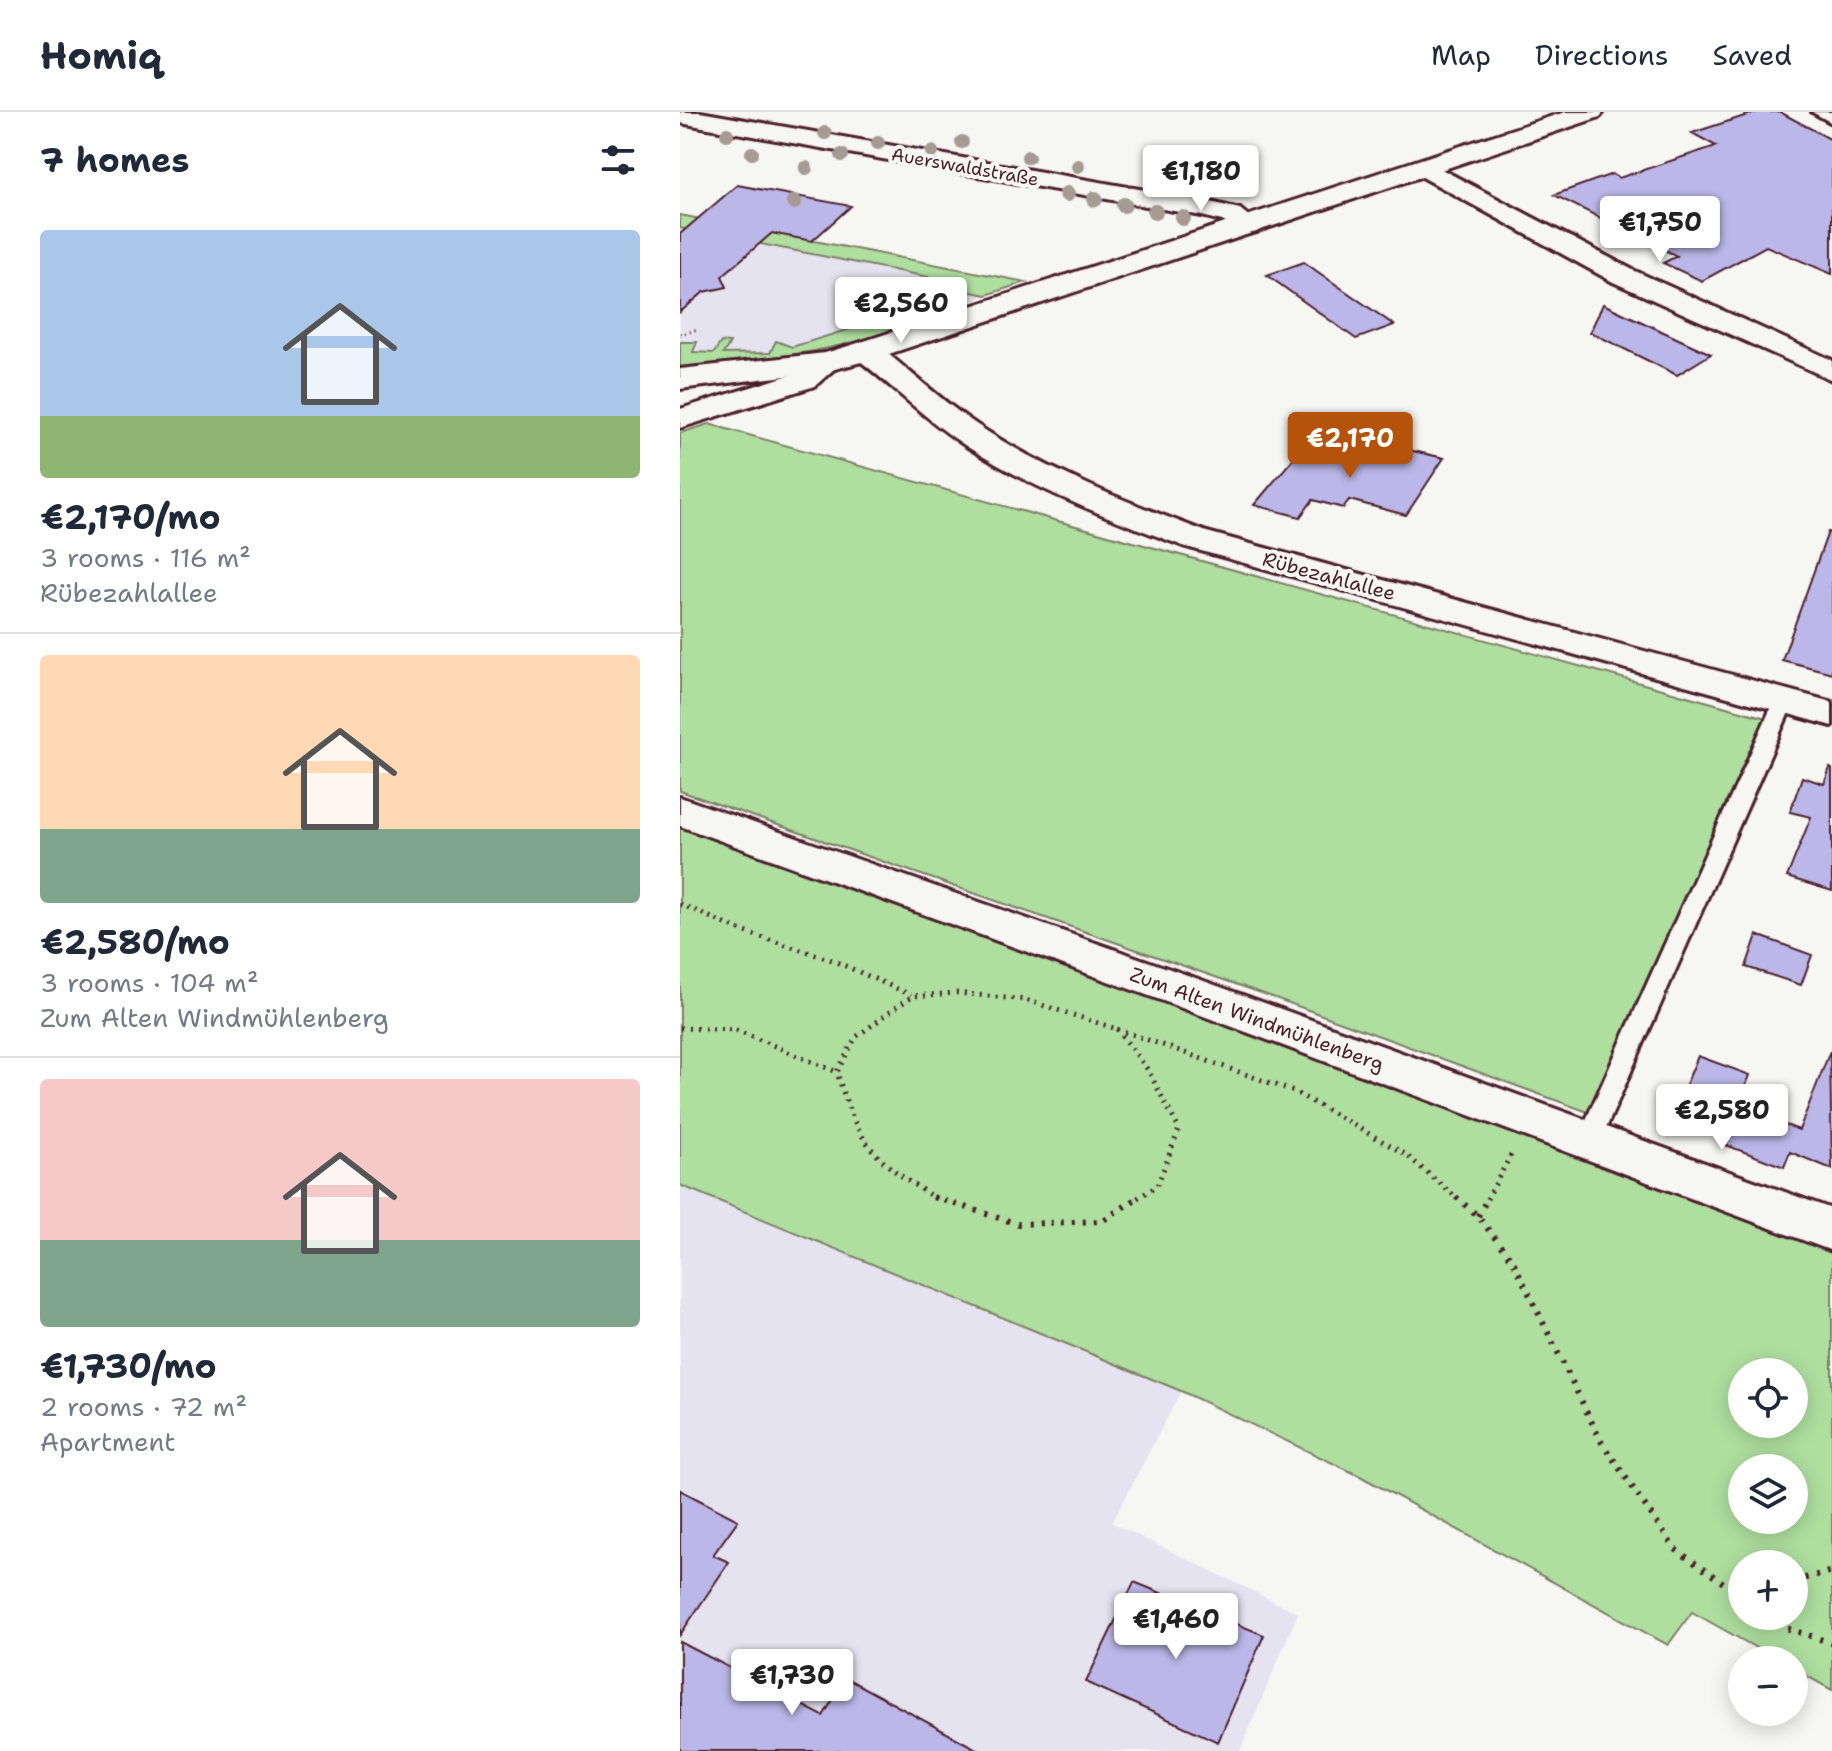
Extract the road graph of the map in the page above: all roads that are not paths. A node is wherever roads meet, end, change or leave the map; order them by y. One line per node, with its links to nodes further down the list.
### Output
1 (791, 112): 6 (street)
2 (1591, 112): 7 (main road)
3 (1824, 112): 5 (street)
4 (680, 116): 6 (street, Auerswaldstraße)
5 (1832, 116)
6 (761, 131): 8 (street, Auerswaldstraße)
7 (1424, 168): 8 (main road); 11 (street)
8 (1247, 226): 9 (main road)
9 (866, 351): 10 (main road); 14 (street, Rübezahlallee)
10 (827, 362): 12 (main road); 13 (street)
11 (1832, 371)
12 (686, 379): 13 (street)
13 (686, 417)
14 (1784, 701): 15 (street, Rübezahlallee); 17 (lane)
15 (1832, 714)
16 (680, 811): 17 (street, Zum Alten Windmühlenberg)
17 (1588, 1142): 18 (street, Zum Alten Windmühlenberg)
18 (1832, 1230)

